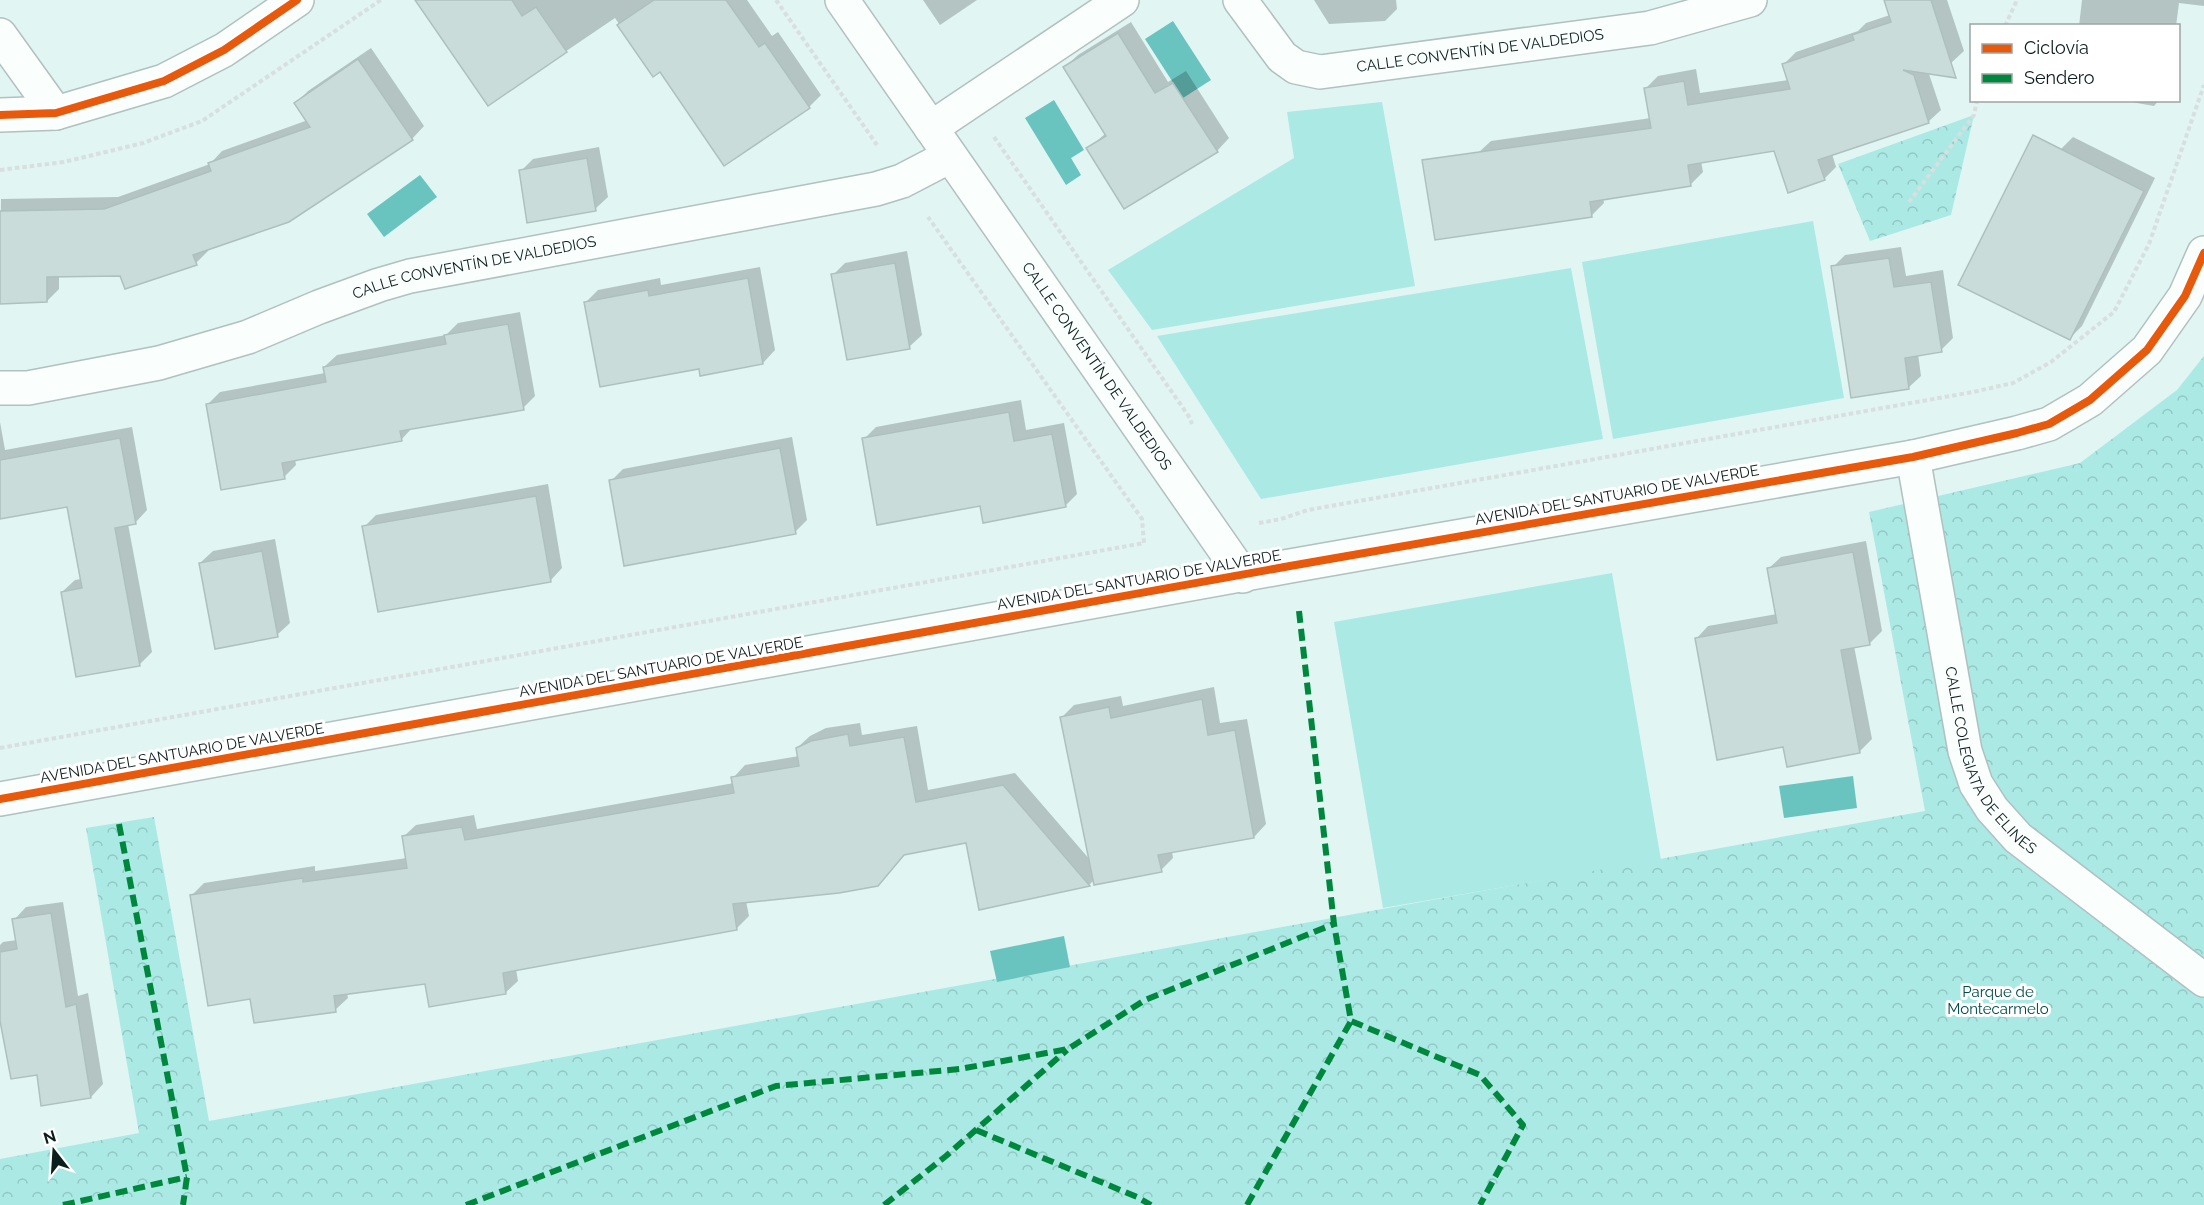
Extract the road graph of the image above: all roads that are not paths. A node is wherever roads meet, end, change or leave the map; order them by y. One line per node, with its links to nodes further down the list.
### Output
1 (297, 0): 7 (street)
2 (842, 0): 9 (street, CALLE CONVENTÍN DE VALDEDIOS)
3 (1122, 0): 9 (street)
4 (1240, 0): 5 (street, CALLE CONVENTÍN DE VALDEDIOS)
5 (1750, 0)
6 (0, 35): 7 (street)
7 (56, 113): 8 (street)
8 (0, 115)
9 (931, 128): 10 (street, CALLE CONVENTÍN DE VALDEDIOS)
10 (950, 156): 12 (street, CALLE CONVENTÍN DE VALDEDIOS); 14 (street, CALLE CONVENTÍN DE VALDEDIOS)
11 (2204, 254): 13 (street, AVENIDA DEL SANTUARIO DE VALVERDE)
12 (0, 388)
13 (1913, 457): 14 (street, AVENIDA DEL SANTUARIO DE VALVERDE); 16 (street, CALLE COLEGIATA DE ELINES)
14 (1243, 576): 15 (street, AVENIDA DEL SANTUARIO DE VALVERDE)
15 (0, 799)
16 (2204, 980)

